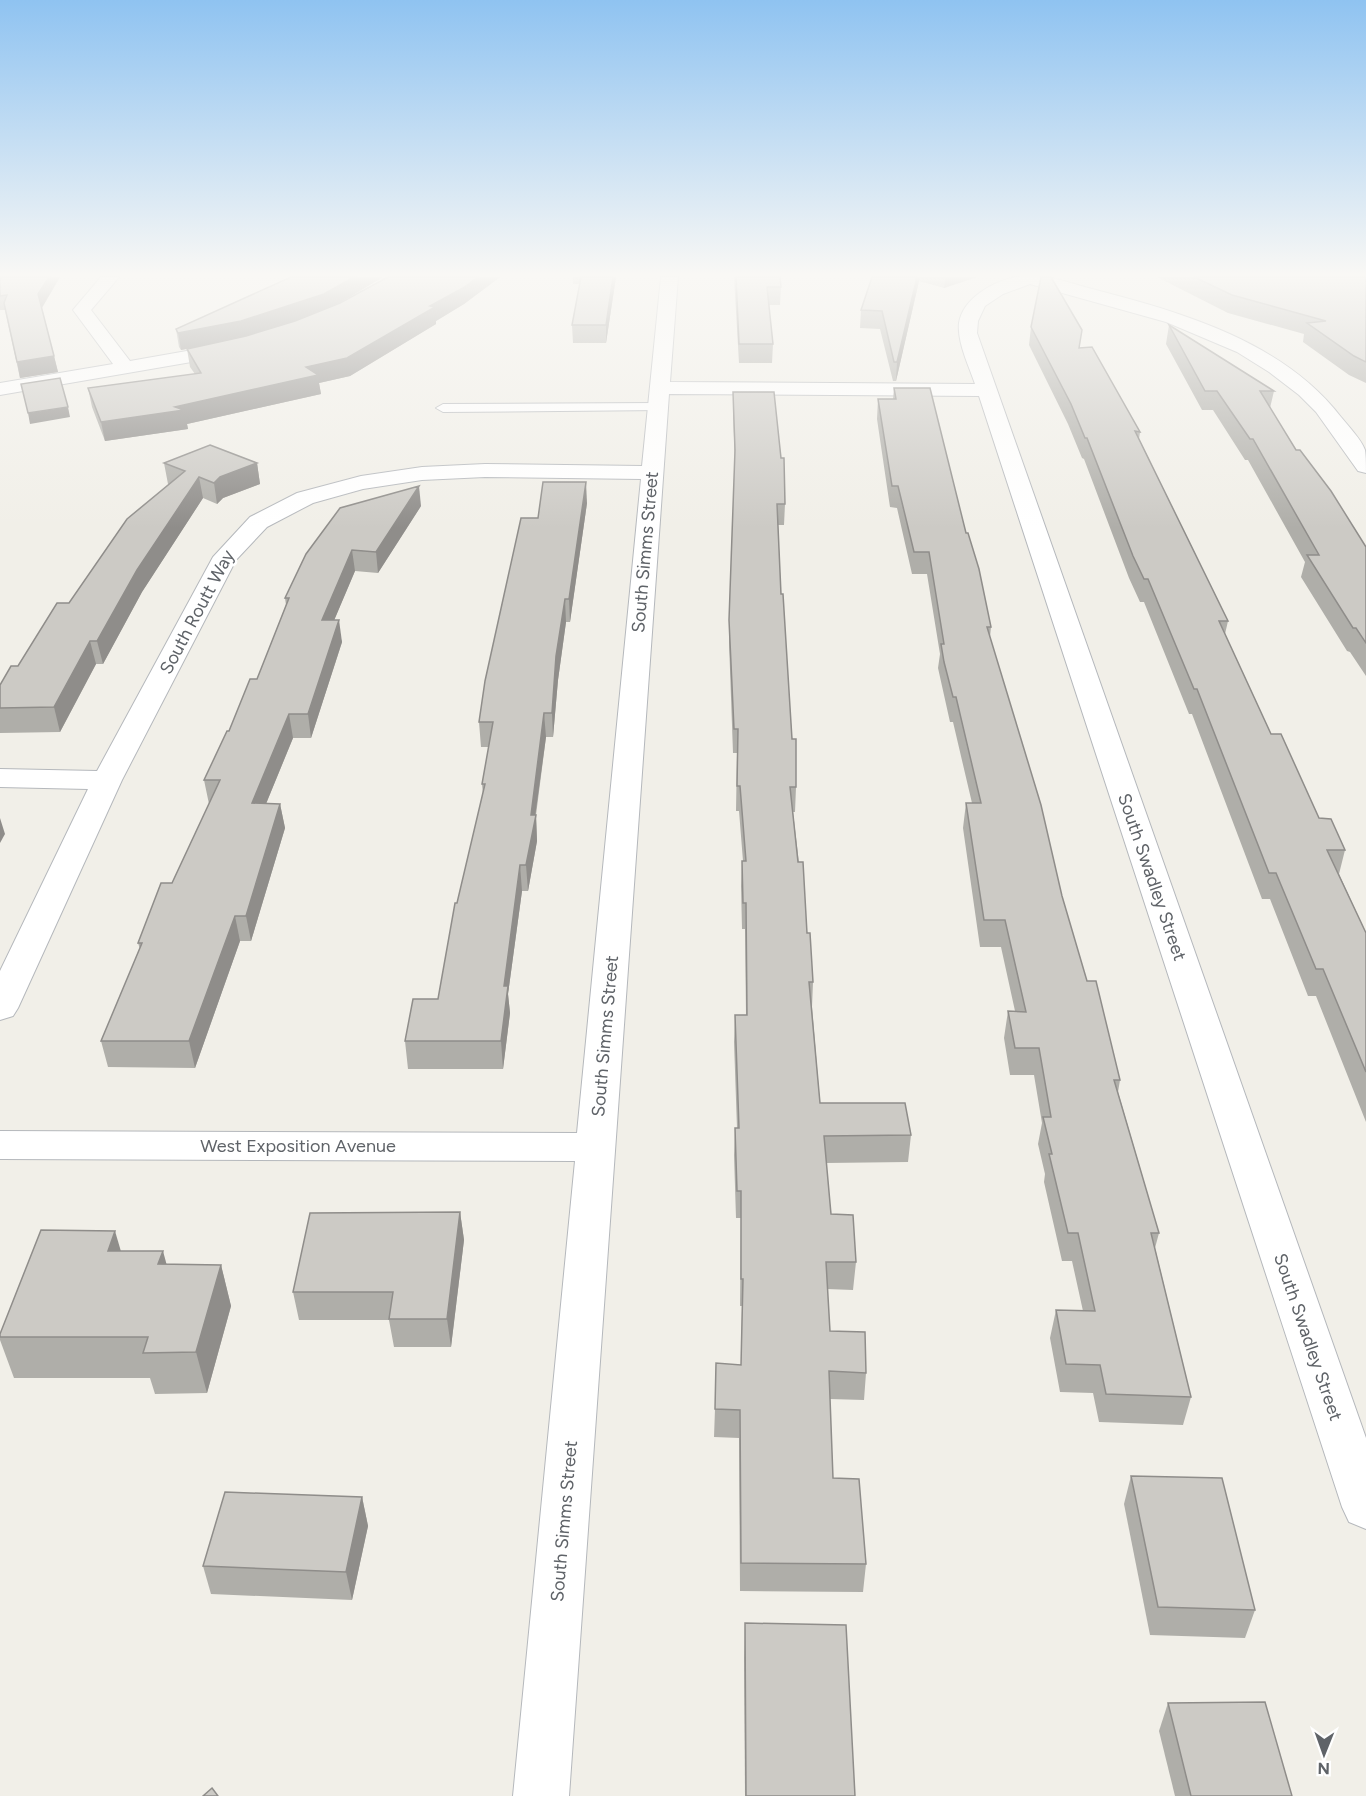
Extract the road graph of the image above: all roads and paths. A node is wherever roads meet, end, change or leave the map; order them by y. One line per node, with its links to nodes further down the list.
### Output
1 (121, 361): 6 (street)
2 (164, 361): 6 (street)
3 (661, 361): 9 (street, South Simms Street)
4 (978, 361): 8 (street, South Swadley Street)
5 (1265, 361): 11 (street)
6 (126, 368): 7 (street)
7 (0, 389)
8 (988, 390): 9 (street); 18 (street, South Swadley Street)
9 (658, 398): 10 (lane); 12 (street, South Simms Street)
10 (443, 408)
11 (1366, 466)
12 (652, 472): 14 (street, South Routt Way); 17 (street, South Simms Street)
13 (0, 778): 14 (street)
14 (107, 780): 15 (street, South Routt Way)
15 (0, 1008)
16 (0, 1145): 17 (street, West Exposition Avenue)
17 (595, 1147): 19 (street, South Simms Street)
18 (1366, 1507)
19 (541, 1796)

